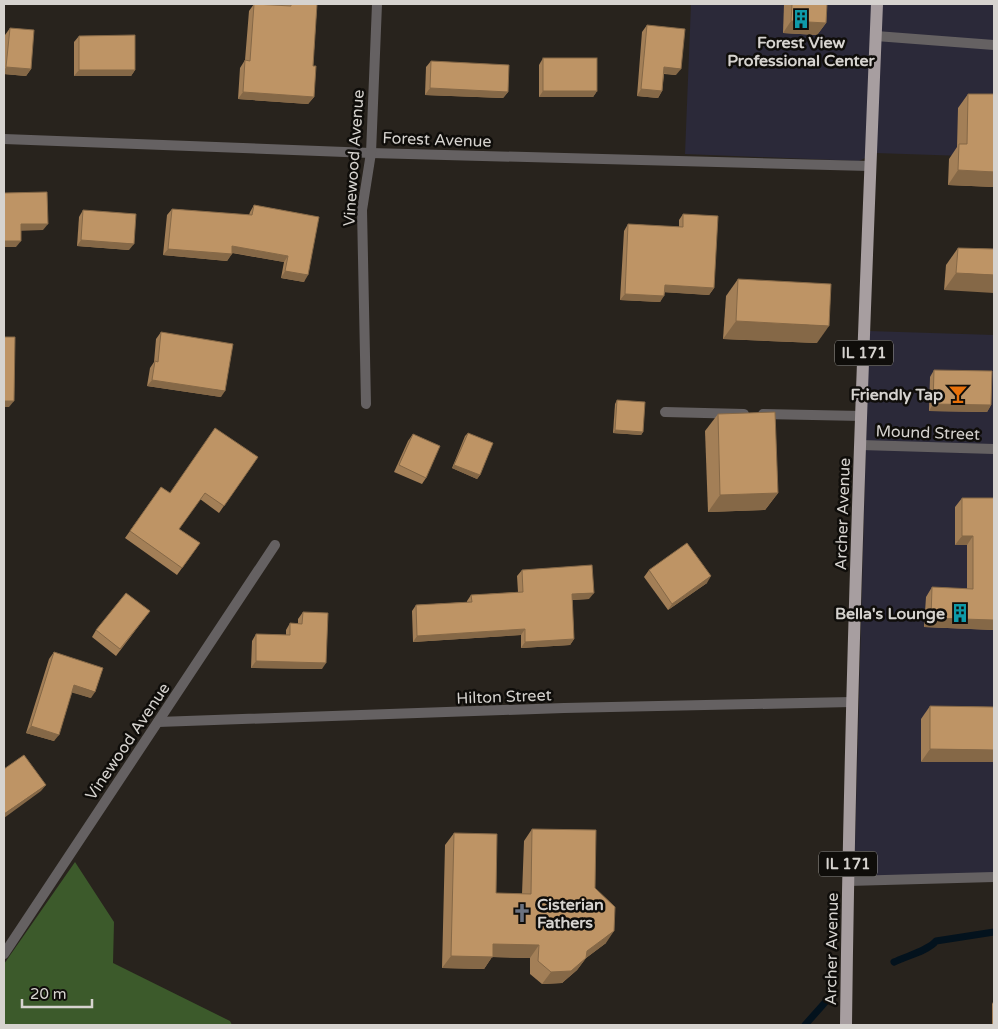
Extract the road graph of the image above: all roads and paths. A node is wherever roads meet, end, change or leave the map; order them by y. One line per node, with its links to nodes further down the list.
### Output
1 (377, 4): 6 (street, Vinewood Avenue)
2 (877, 4): 3 (main road, Archer Avenue / IL 171)
3 (876, 36): 4 (street); 7 (main road, Archer Avenue / IL 171)
4 (994, 45)
5 (4, 139): 6 (street, Forest Avenue)
6 (372, 153): 7 (street, Forest Avenue); 8 (street, Vinewood Avenue)
7 (869, 166): 10 (main road, Archer Avenue / IL 171)
8 (366, 404)
9 (665, 412): 10 (street)
10 (862, 416): 11 (main road, Archer Avenue / IL 171)
11 (861, 445): 12 (street, Mound Street); 14 (main road, Archer Avenue / IL 171)
12 (994, 449)
13 (275, 545): 15 (street, Vinewood Avenue)
14 (852, 702): 15 (street, Hilton Street); 17 (main road, Archer Avenue / IL 171)
15 (158, 722): 18 (street, Vinewood Avenue)
16 (994, 877): 17 (street)
17 (848, 880): 19 (main road, Archer Avenue / IL 171)
18 (4, 954)
19 (846, 1025)

